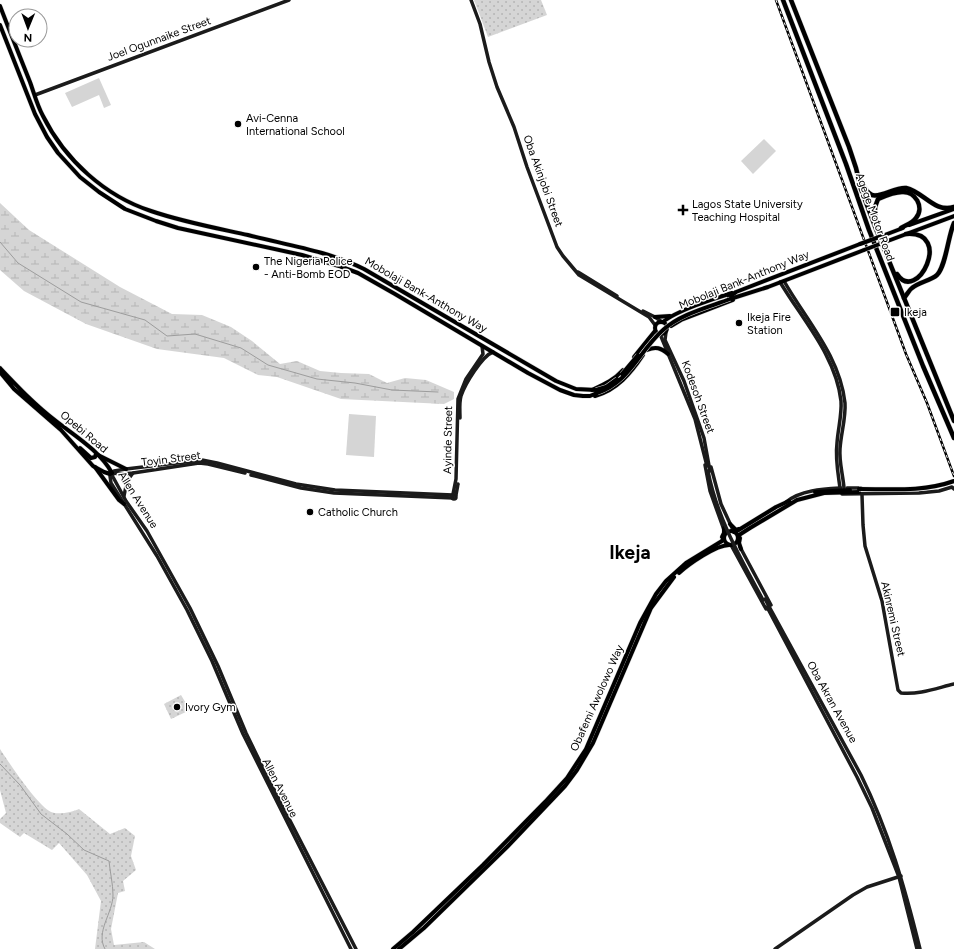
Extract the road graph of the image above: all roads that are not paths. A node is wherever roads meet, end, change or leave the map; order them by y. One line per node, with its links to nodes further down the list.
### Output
1 (289, 0): 7 (street, Joel Ogunnaike Street)
2 (471, 0): 23 (street, Oba Akinjobi Street)
3 (782, 0): 51 (highway, Agege Motor Road)
4 (791, 0): 8 (highway, Agege Motor Road)
5 (0, 6): 7 (main road, Mobolaji Bank-Anthony Way)
6 (0, 25): 18 (main road, Mobolaji Bank-Anthony Way)
7 (35, 95): 13 (main road, Mobolaji Bank-Anthony Way)
8 (856, 168): 9 (highway); 10 (highway, Agege Motor Road)
9 (877, 198): 10 (highway); 11 (highway); 16 (highway); 17 (highway)
10 (866, 202): 17 (highway, Agege Motor Road)
11 (954, 208): 16 (main road, Mobolaji Bank-Anthony Way)
12 (954, 216): 20 (main road, Mobolaji Bank-Anthony Way)
13 (195, 223): 15 (main road, Mobolaji Bank-Anthony Way); 18 (main road)
14 (954, 224): 29 (highway)
15 (211, 227): 19 (main road); 38 (main road, Mobolaji Bank-Anthony Way)
16 (901, 228): 26 (main road, Mobolaji Bank-Anthony Way, bridge)
17 (876, 229): 22 (highway, Agege Motor Road)
18 (194, 231): 19 (main road, Mobolaji Bank-Anthony Way)
19 (210, 234): 39 (main road, Mobolaji Bank-Anthony Way)
20 (906, 234): 21 (highway); 25 (main road, Mobolaji Bank-Anthony Way, bridge)
21 (928, 235)
22 (892, 266): 24 (highway); 29 (highway, Agege Motor Road)
23 (577, 271): 32 (street); 35 (street, Oba Akinjobi Street)
24 (927, 274)
25 (782, 282): 27 (main road, Mobolaji Bank-Anthony Way); 62 (street)
26 (736, 292): 28 (main road, Mobolaji Bank-Anthony Way); 30 (main road)
27 (738, 297): 28 (main road, Mobolaji Bank-Anthony Way); 33 (main road)
28 (729, 298): 48 (main road, Mobolaji Bank-Anthony Way, bridge)
29 (904, 298): 50 (highway, Agege Motor Road)
30 (684, 310): 31 (main road); 33 (main road)
31 (672, 316): 32 (main road); 34 (main road)
32 (656, 317): 34 (street)
33 (687, 318): 36 (main road)
34 (662, 322): 35 (main road); 36 (main road)
35 (655, 325): 37 (main road)
36 (667, 330): 37 (main road); 54 (street, Kodesoh Street)
37 (658, 333): 41 (main road); 42 (main road); 45 (street, Kodesoh Street)
38 (479, 336): 39 (main road); 48 (main road, Mobolaji Bank-Anthony Way)
39 (475, 341): 40 (main road, Mobolaji Bank-Anthony Way)
40 (482, 346): 43 (main road, Mobolaji Bank-Anthony Way); 67 (street, Ayinde Street)
41 (647, 350): 44 (main road); 45 (main road)
42 (639, 351): 44 (main road); 48 (main road)
43 (493, 352): 49 (main road, Mobolaji Bank-Anthony Way); 67 (street, Ayinde Street)
44 (644, 354): 49 (main road)
45 (668, 354): 53 (street, Kodesoh Street)
46 (0, 368): 55 (main road, Opebi Road)
47 (0, 372): 52 (main road, Opebi Road)
48 (595, 391): 49 (main road, Mobolaji Bank-Anthony Way)
49 (590, 396)
50 (954, 420)
51 (954, 438)
52 (76, 446): 55 (main road); 56 (main road, Opebi Road)
53 (703, 448): 58 (street, Kodesoh Street); 71 (street)
54 (707, 452): 58 (street, Kodesoh Street); 70 (street)
55 (96, 454): 57 (main road); 59 (main road, Opebi Road)
56 (93, 466): 59 (main road, Opebi Road); 69 (main road)
57 (126, 469): 59 (street, Toyin Street); 67 (street, Toyin Street)
58 (709, 471): 83 (street, Oba Akran Avenue, bridge)
59 (112, 473): 60 (street, Toyin Street); 66 (street, Allen Avenue); 69 (street, Allen Avenue)
60 (133, 473): 66 (street); 67 (street, Toyin Street)
61 (954, 482): 65 (main road, bridge)
62 (842, 488): 63 (street); 68 (street)
63 (941, 489): 64 (street); 65 (street)
64 (954, 489)
65 (860, 492): 68 (street); 68 (main road); 84 (street, Akinremi Street)
66 (124, 496): 88 (street, Allen Avenue)
67 (454, 496)
68 (787, 503): 74 (main road)
69 (124, 504): 87 (street, Allen Avenue)
70 (721, 504): 71 (street); 72 (street)
71 (715, 505): 73 (street)
72 (730, 524): 74 (main road); 75 (street)
73 (724, 528): 76 (street); 78 (main road)
74 (746, 528): 75 (main road, Obafemi Awolowo Way); 77 (main road, Obafemi Awolowo Way); 80 (main road)
75 (734, 532): 76 (main road, Obafemi Awolowo Way); 77 (main road)
76 (724, 536): 78 (main road, Obafemi Awolowo Way); 79 (main road)
77 (738, 540): 79 (main road, Obafemi Awolowo Way); 80 (street)
78 (719, 545): 79 (main road, Obafemi Awolowo Way); 85 (main road, Obafemi Awolowo Way)
79 (731, 546): 82 (street)
80 (741, 549): 81 (street)
81 (749, 565): 82 (street); 83 (street)
82 (744, 568): 83 (street)
83 (773, 616): 86 (street, Oba Akran Avenue)
84 (954, 684)
85 (547, 803): 89 (main road, Obafemi Awolowo Way); 90 (main road, Obafemi Awolowo Way)
86 (900, 876): 91 (street); 92 (street, Oba Akran Avenue)
87 (351, 949)
88 (356, 949)
89 (393, 949)
90 (399, 949)
91 (775, 949)
92 (919, 949)

